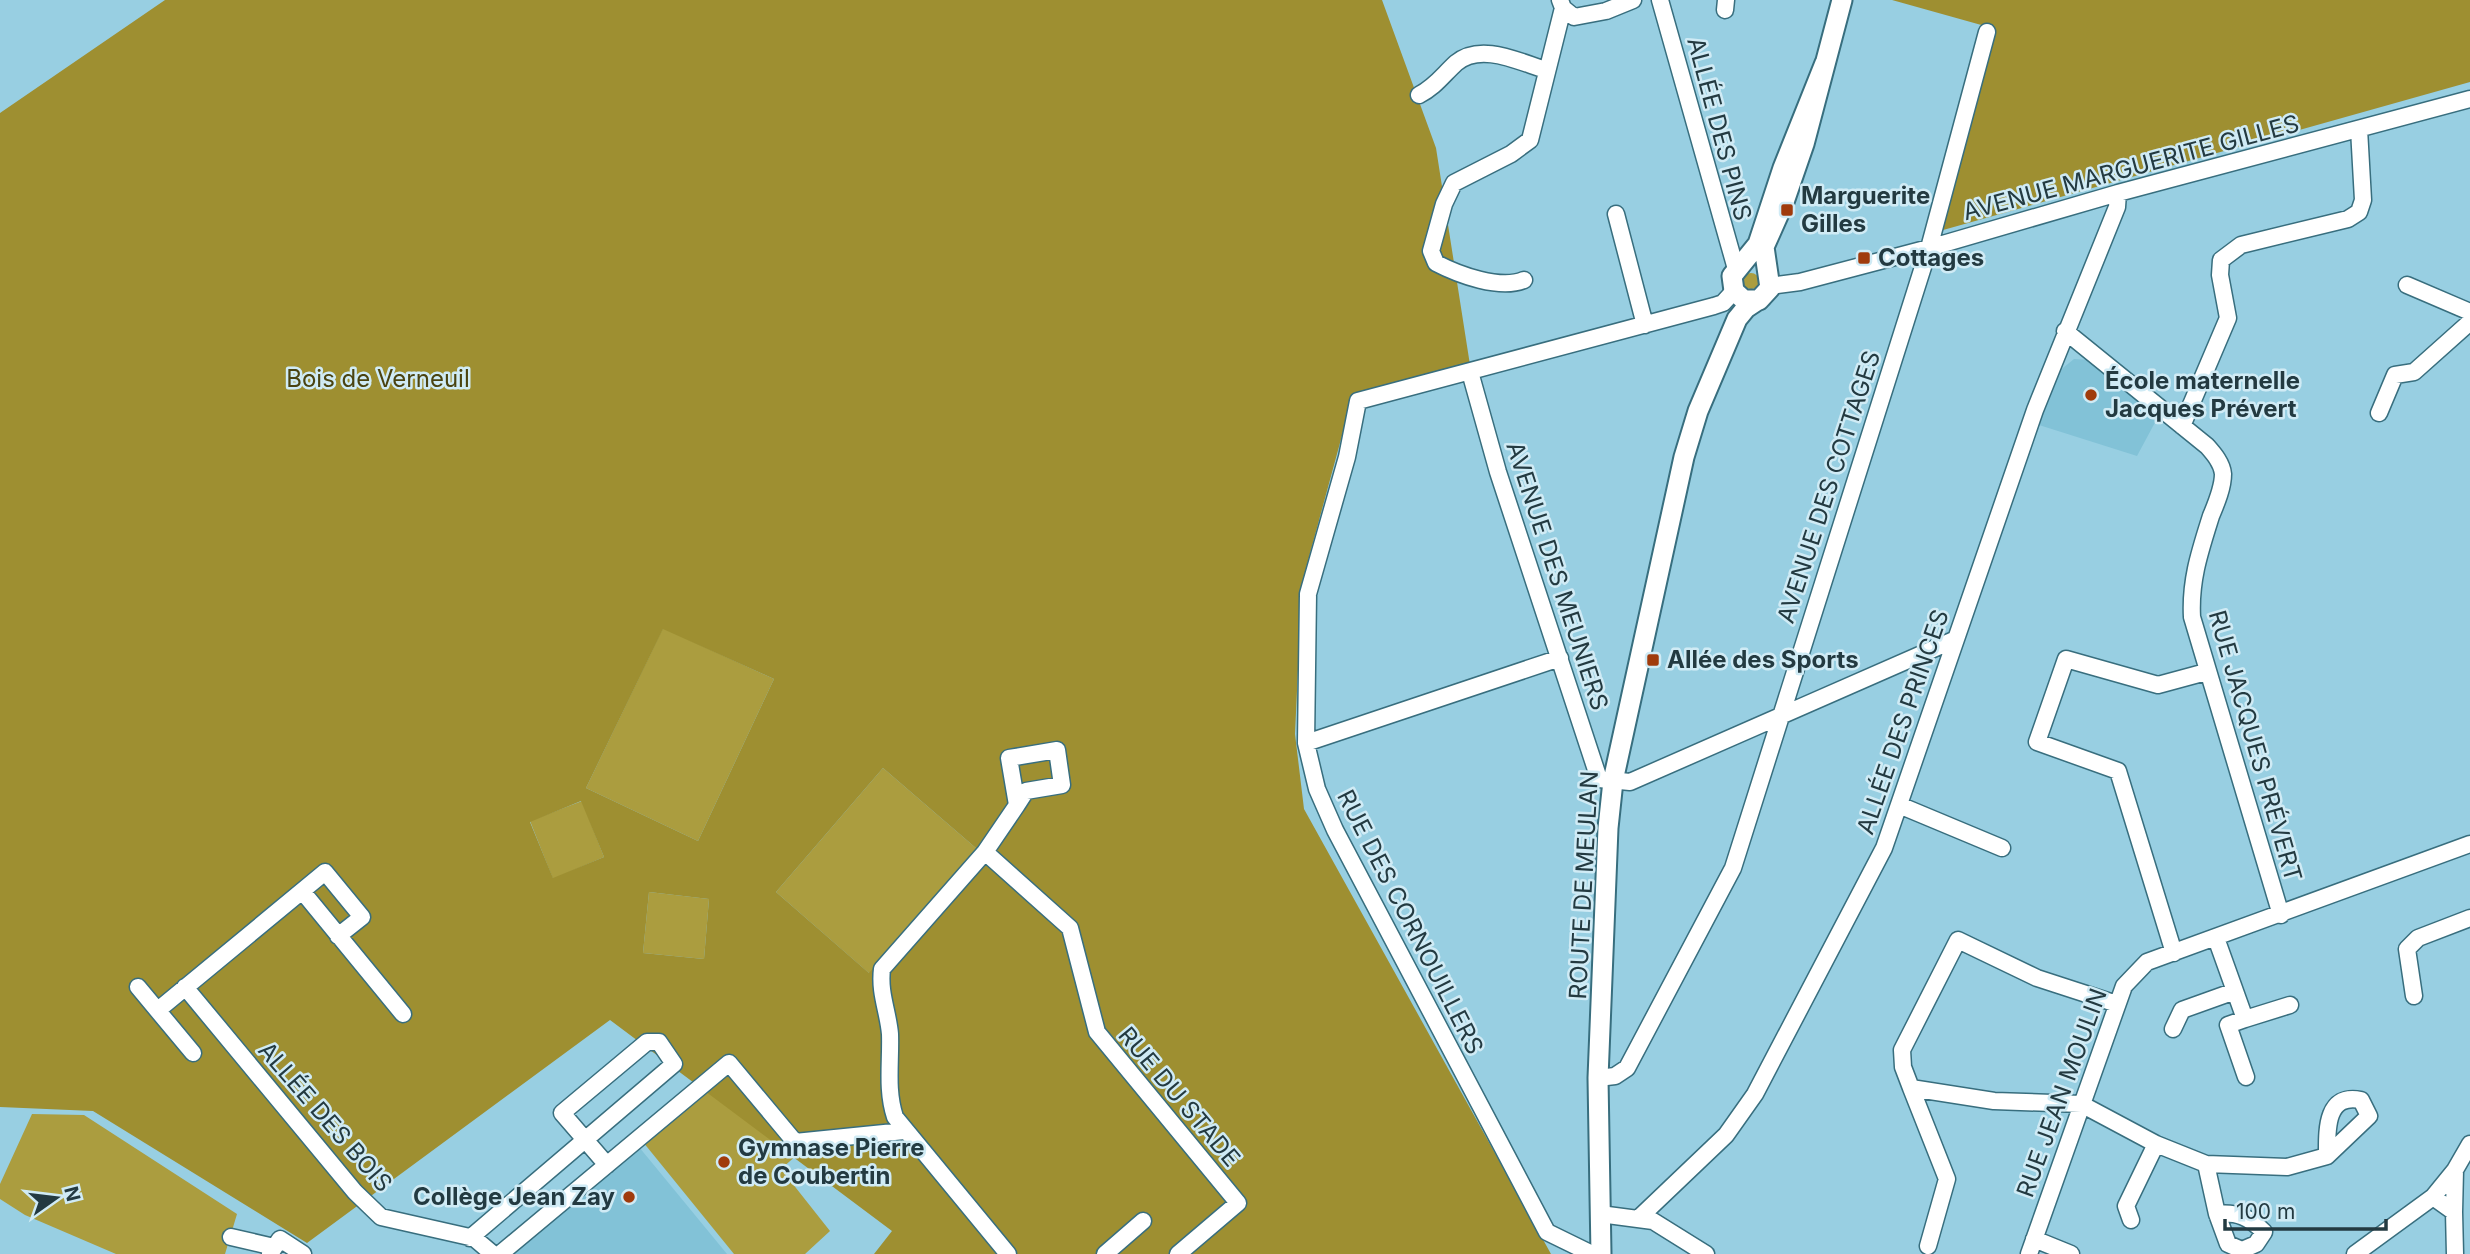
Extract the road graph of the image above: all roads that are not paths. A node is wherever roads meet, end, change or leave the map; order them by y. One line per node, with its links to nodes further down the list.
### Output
1 (1633, 0): 4 (street)
2 (1660, 0): 14 (street, ALLÉE DES PINS)
3 (1842, 0): 6 (main road)
4 (1562, 4): 7 (street)
5 (1987, 32): 13 (street, AVENUE DES COTTAGES)
6 (1825, 62): 14 (main road); 16 (main road)
7 (1546, 70): 8 (street); 15 (street)
8 (1419, 95)
9 (2468, 101): 10 (street, AVENUE MARGUERITE GILLES)
10 (2359, 129): 11 (street, AVENUE MARGUERITE GILLES); 27 (street)
11 (2118, 193): 13 (street, AVENUE MARGUERITE GILLES); 24 (street, ALLÉE DES PRINCES)
12 (1616, 214): 22 (street)
13 (1929, 248): 16 (street, AVENUE MARGUERITE GILLES); 31 (street, AVENUE DES COTTAGES)
14 (1739, 267): 16 (main road); 18 (main road)
15 (1524, 280)
16 (1766, 285): 18 (main road); 23 (main road)
17 (2407, 285): 20 (street)
18 (1735, 293): 19 (street); 23 (main road, ROUTE DE MEULAN)
19 (1714, 306): 22 (street); 23 (street)
20 (2470, 312)
21 (2470, 322): 26 (street)
22 (1645, 325): 25 (street)
23 (1733, 327): 33 (main road, ROUTE DE MEULAN)
24 (2064, 331): 27 (street, RUE JACQUES PRÉVERT); 28 (street, ALLÉE DES PRINCES)
25 (1470, 372): 29 (street, AVENUE DES MEUNIERS); 32 (street, RUE DES CORNOUILLERS)
26 (2379, 413)
27 (2182, 426): 30 (street, RUE JACQUES PRÉVERT)
28 (1956, 639): 31 (street); 34 (street, ALLÉE DES PRINCES)
29 (1560, 659): 32 (street); 33 (street, AVENUE DES MEUNIERS)
30 (2206, 672): 40 (street, RUE JACQUES PRÉVERT); 44 (street)
31 (1780, 716): 33 (street); 56 (street, AVENUE DES COTTAGES)
32 (1306, 743): 86 (street, RUE DES CORNOUILLERS)
33 (1617, 781): 56 (main road, ROUTE DE MEULAN)
34 (1899, 804): 37 (street); 73 (street, ALLÉE DES PRINCES)
35 (1017, 805): 38 (street)
36 (2470, 844): 40 (street, RUE JEAN MOULIN)
37 (2002, 848)
38 (985, 852): 60 (street); 85 (street, RUE DU STADE)
39 (302, 891): 42 (street); 42 (street); 46 (street)
40 (2281, 915): 43 (street, RUE JEAN MOULIN)
41 (2470, 918): 48 (street)
42 (338, 936): 52 (street)
43 (2216, 938): 44 (street, RUE JEAN MOULIN); 47 (street)
44 (2174, 953): 49 (street, RUE JEAN MOULIN)
45 (138, 987): 51 (street)
46 (185, 987): 51 (street); 76 (street, ALLÉE DES BOIS)
47 (2235, 991): 53 (street); 54 (street)
48 (2414, 996)
49 (2117, 1004): 58 (street); 59 (street, RUE JEAN MOULIN)
50 (2290, 1005): 53 (street)
51 (159, 1010): 55 (street)
52 (403, 1014)
53 (2245, 1019): 57 (street)
54 (2173, 1029)
55 (193, 1053)
56 (1603, 1077): 72 (main road, ROUTE DE MEULAN)
57 (2246, 1077)
58 (1912, 1088): 59 (street); 77 (street)
59 (2081, 1104): 62 (street); 78 (street, RUE JEAN MOULIN)
60 (904, 1131): 66 (street); 84 (street)
61 (584, 1140): 61 (street); 66 (street); 76 (street)
62 (2156, 1144): 65 (street); 69 (street)
63 (2470, 1144): 67 (street)
64 (2327, 1156): 65 (street)
65 (2206, 1164): 71 (street)
66 (607, 1165): 83 (street)
67 (2455, 1170): 68 (street); 70 (street)
68 (2433, 1197): 70 (street); 91 (street)
69 (2123, 1212)
70 (2454, 1212): 92 (street)
71 (2217, 1213)
72 (1605, 1214): 73 (street); 87 (main road, ROUTE DE MEULAN); 88 (main road, ROUTE DE MEULAN)
73 (1640, 1217): 89 (street)
74 (1143, 1221): 80 (street)
75 (231, 1237): 79 (street)
76 (470, 1238): 82 (street, ALLÉE DES BOIS)
77 (1928, 1246)
78 (2031, 1246): 90 (street)
79 (275, 1247): 81 (street)
80 (1110, 1252)
81 (303, 1254)
82 (493, 1254)
83 (500, 1254)
84 (1008, 1254)
85 (1178, 1254)
86 (1592, 1254)
87 (1601, 1254)
88 (1610, 1254)
89 (1706, 1254)
90 (2071, 1254)
91 (2355, 1254)
92 (2455, 1254)

